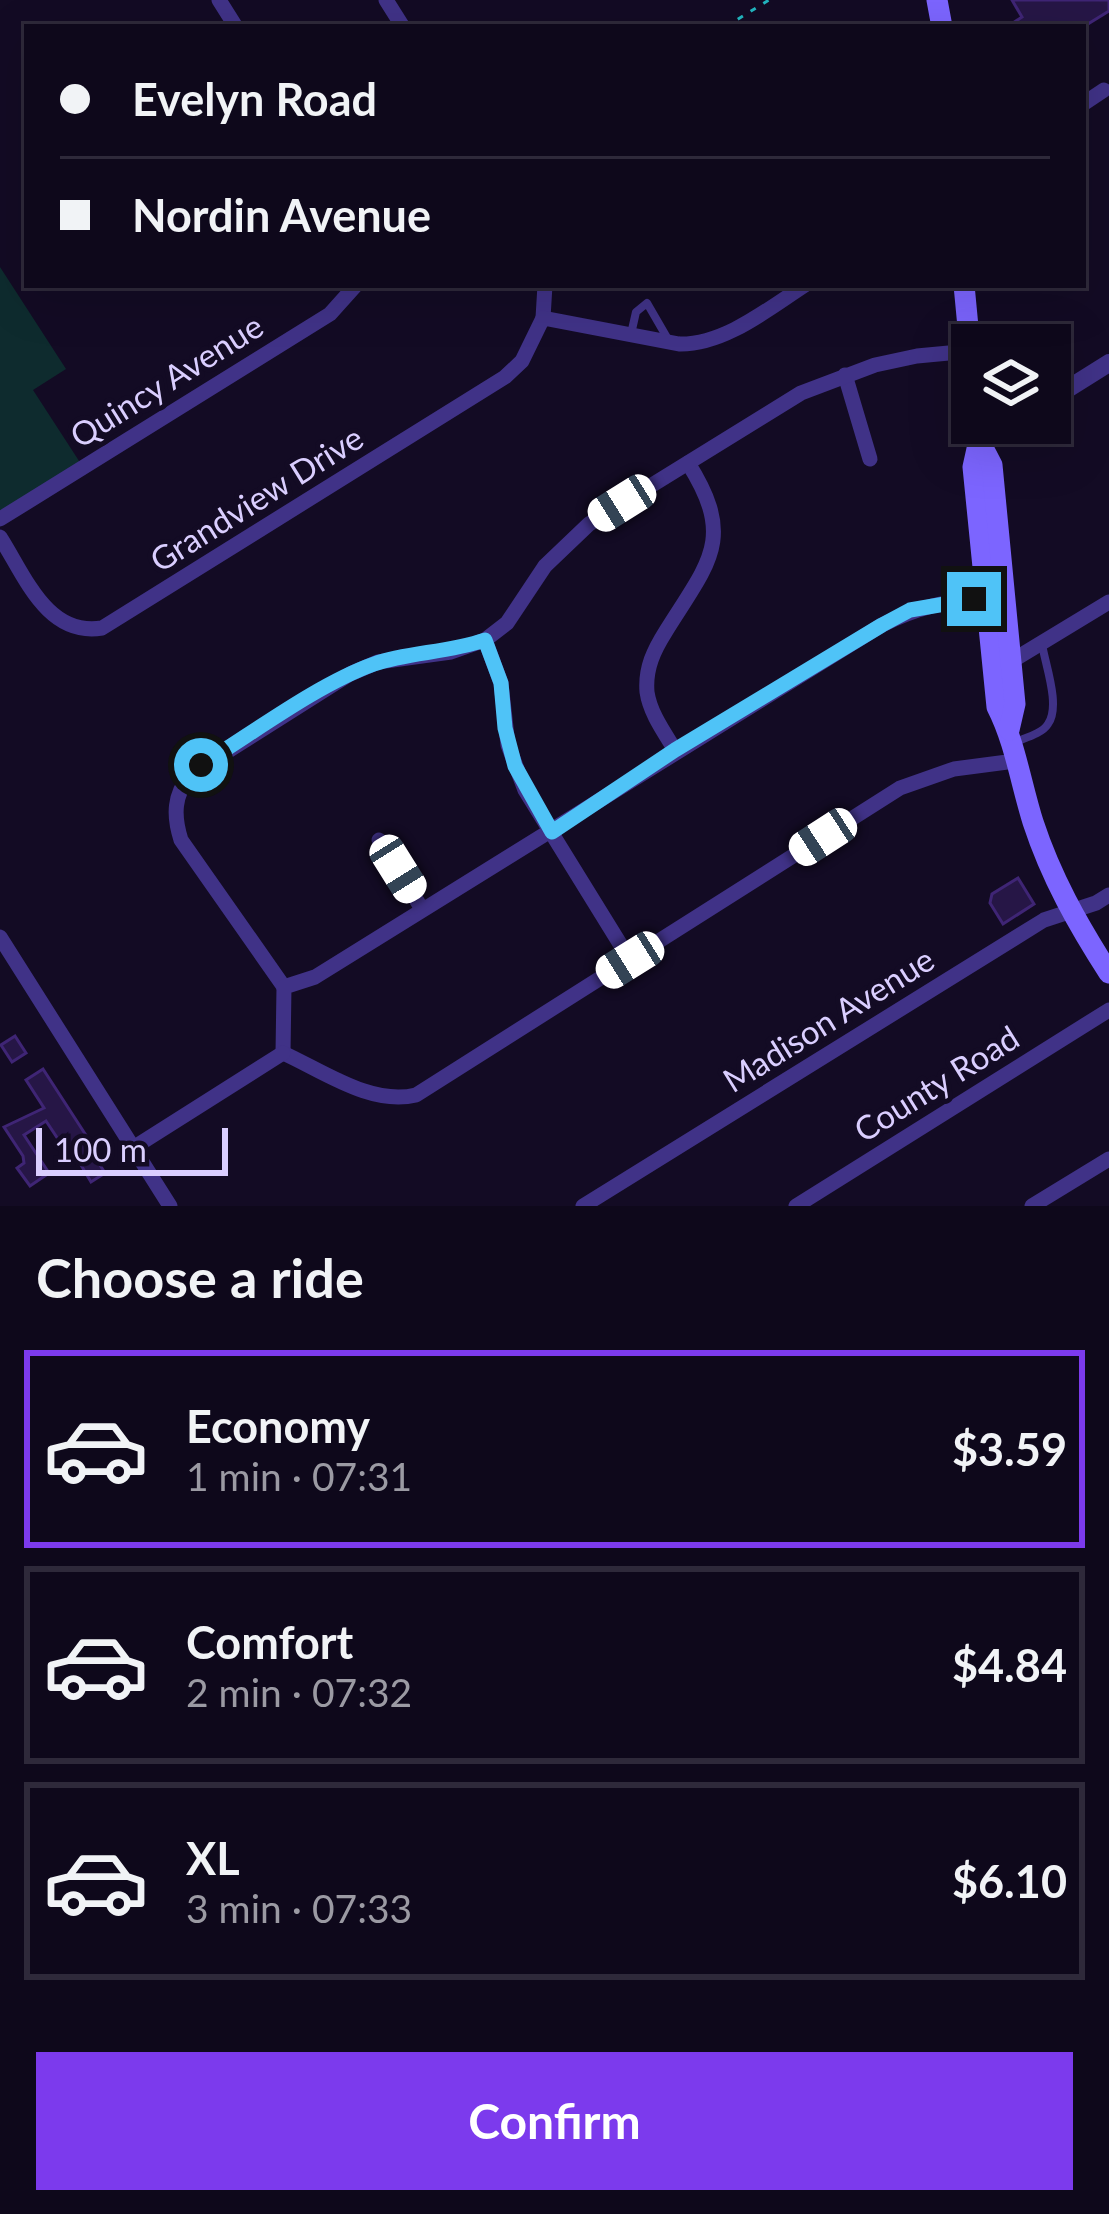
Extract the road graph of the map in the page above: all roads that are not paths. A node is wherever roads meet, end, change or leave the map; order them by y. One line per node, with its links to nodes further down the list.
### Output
1 (1104, 90): 2 (street)
2 (1086, 102)
3 (353, 288): 19 (street, Quincy Avenue)
4 (545, 288): 7 (street, Grandview Drive)
5 (800, 288): 10 (street)
6 (964, 288): 8 (main road)
7 (543, 318): 9 (street); 20 (street, Grandview Drive)
8 (968, 324)
9 (631, 335): 10 (street); 10 (lane)
10 (670, 343)
11 (951, 359): 13 (street)
12 (1109, 363): 14 (street)
13 (845, 375): 17 (street); 18 (street)
14 (1071, 387)
15 (976, 444): 21 (main road)
16 (984, 444): 25 (main road)
17 (870, 459)
18 (688, 463): 23 (street); 27 (street)
19 (0, 519)
20 (0, 537)
21 (985, 598): 26 (main road); 27 (street)
22 (1109, 602): 24 (street)
23 (485, 640): 28 (street); 36 (street)
24 (1042, 644): 25 (street); 26 (lane)
25 (1010, 662): 26 (main road)
26 (1012, 745): 32 (main road); 34 (street)
27 (675, 750): 28 (street)
28 (552, 832): 31 (street); 34 (street)
29 (379, 840): 31 (street)
30 (1109, 896): 32 (street, Madison Avenue)
31 (422, 909): 36 (street)
32 (1071, 912): 35 (main road); 42 (street, Madison Avenue)
33 (0, 937): 39 (street)
34 (630, 960): 38 (street)
35 (1109, 973)
36 (284, 988): 38 (street)
37 (1109, 1010): 43 (street, County Road)
38 (283, 1053): 39 (street)
39 (133, 1148): 41 (street)
40 (1109, 1159): 44 (street)
41 (170, 1206)
42 (584, 1206)
43 (796, 1206)
44 (1032, 1206)

